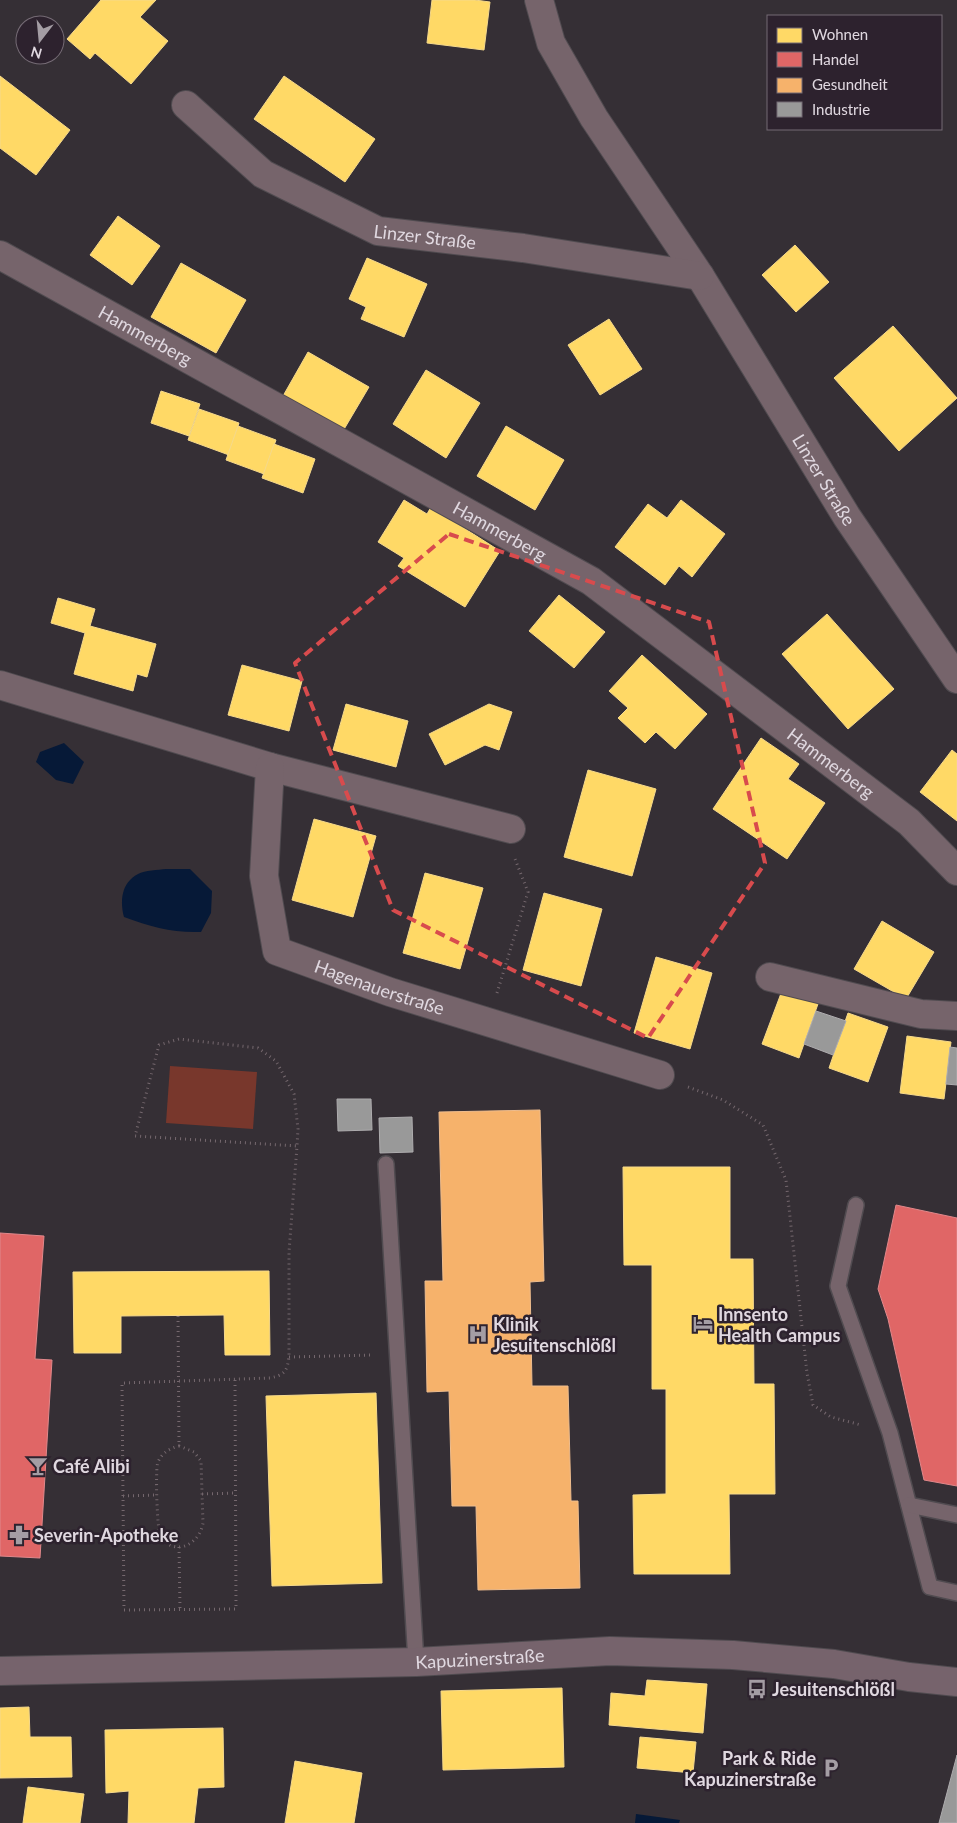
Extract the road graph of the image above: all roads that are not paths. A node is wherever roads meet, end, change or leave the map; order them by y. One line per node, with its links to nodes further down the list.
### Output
1 (538, 0): 4 (street, Linzer Straße)
2 (186, 105): 4 (street, Linzer Straße)
3 (0, 255): 9 (street, Hammerberg)
4 (700, 276): 5 (street, Linzer Straße)
5 (957, 679)
6 (0, 685): 7 (street)
7 (270, 767): 8 (street); 12 (street, Hagenauerstraße)
8 (505, 828)
9 (957, 871)
10 (770, 977): 11 (street)
11 (957, 1016)
12 (660, 1075)
13 (386, 1164): 18 (lane)
14 (856, 1205): 15 (lane)
15 (909, 1505): 16 (lane); 17 (lane)
16 (957, 1515)
17 (957, 1593)
18 (416, 1662): 19 (main road, Kapuzinerstraße); 20 (main road, Kapuzinerstraße)
19 (0, 1671)
20 (957, 1682)

